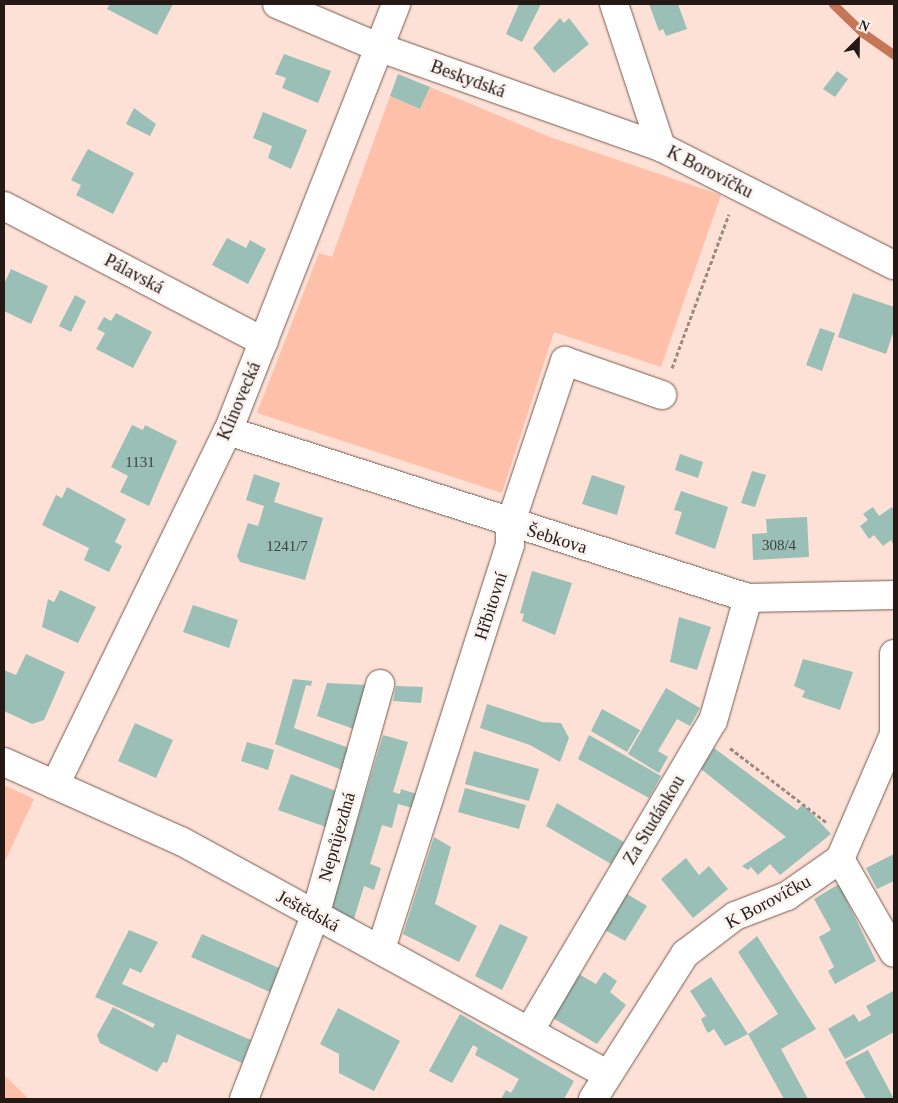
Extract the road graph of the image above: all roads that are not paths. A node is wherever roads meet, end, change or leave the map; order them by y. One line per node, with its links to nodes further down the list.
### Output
1 (277, 4): 4 (street, Beskydská)
2 (396, 4): 4 (street, Klínovecká)
3 (614, 4): 5 (street, K Borovíčku)
4 (378, 47): 5 (street, Beskydská); 8 (street, Klínovecká)
5 (661, 148): 7 (street, K Borovíčku)
6 (4, 206): 8 (street, Pálavská)
7 (894, 265)
8 (264, 342): 10 (street, Klínovecká)
9 (662, 395): 11 (street, Hřbitovní)
10 (228, 431): 11 (street, Šebkova); 17 (street, Klínovecká)
11 (510, 525): 13 (street, Šebkova); 20 (street, Hřbitovní)
12 (894, 595): 13 (street, Šebkova)
13 (748, 598): 22 (street, Za Studánkou)
14 (894, 654): 18 (street)
15 (380, 684): 19 (street, Neprůjezdná)
16 (4, 762): 17 (street, Ještědská)
17 (55, 785): 19 (street, Ještědská)
18 (840, 859): 21 (street); 23 (street, K Borovíčku)
19 (315, 916): 20 (street, Ještědská); 24 (street, Neprůjezdná)
20 (381, 949): 22 (street, Ještědská)
21 (894, 953)
22 (530, 1030): 23 (street, Ještědská)
23 (607, 1074): 25 (street, K Borovíčku)
24 (244, 1099)
25 (593, 1099)

